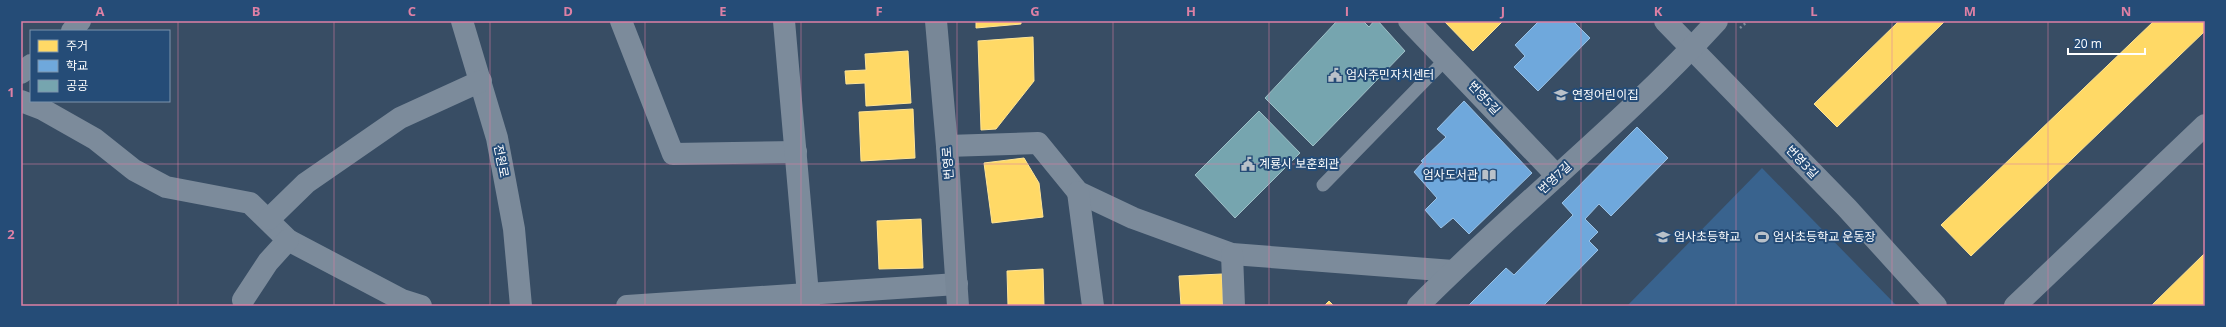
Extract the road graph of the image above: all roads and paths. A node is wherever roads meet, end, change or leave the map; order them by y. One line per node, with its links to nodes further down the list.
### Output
1 (80, 21): 9 (street)
2 (462, 21): 14 (street, 전원로)
3 (621, 21): 18 (street)
4 (784, 21): 18 (street)
5 (936, 21): 17 (street, 번영로)
6 (1409, 21): 11 (street, 번영5길)
7 (1665, 21): 10 (street, 번영3길)
8 (1717, 21): 10 (street, 번영7길)
9 (73, 30)
10 (1692, 48): 19 (street, 번영7길); 37 (street, 번영3길)
11 (1446, 59): 19 (street, 번영5길); 20 (lane)
12 (30, 66): 13 (street)
13 (21, 73)
14 (481, 81): 22 (street); 31 (street, 전원로)
15 (21, 101): 22 (street)
16 (2205, 125): 38 (street)
17 (947, 146): 21 (street); 26 (street, 번영로)
18 (796, 152): 27 (street)
19 (1557, 176): 25 (street, 번영7길)
20 (1323, 185)
21 (1078, 192): 24 (street); 34 (street)
22 (269, 219): 23 (street)
23 (288, 240): 28 (street); 30 (street)
24 (1232, 254): 25 (street); 35 (street)
25 (1453, 271): 36 (street, 번영7길)
26 (957, 284): 27 (street); 33 (street, 번영로)
27 (809, 299): 29 (street)
28 (243, 300)
29 (672, 305): 32 (street)
30 (421, 306)
31 (521, 306)
32 (627, 306)
33 (958, 306)
34 (1093, 306)
35 (1234, 306)
36 (1418, 306)
37 (1936, 306)
38 (2015, 306)

